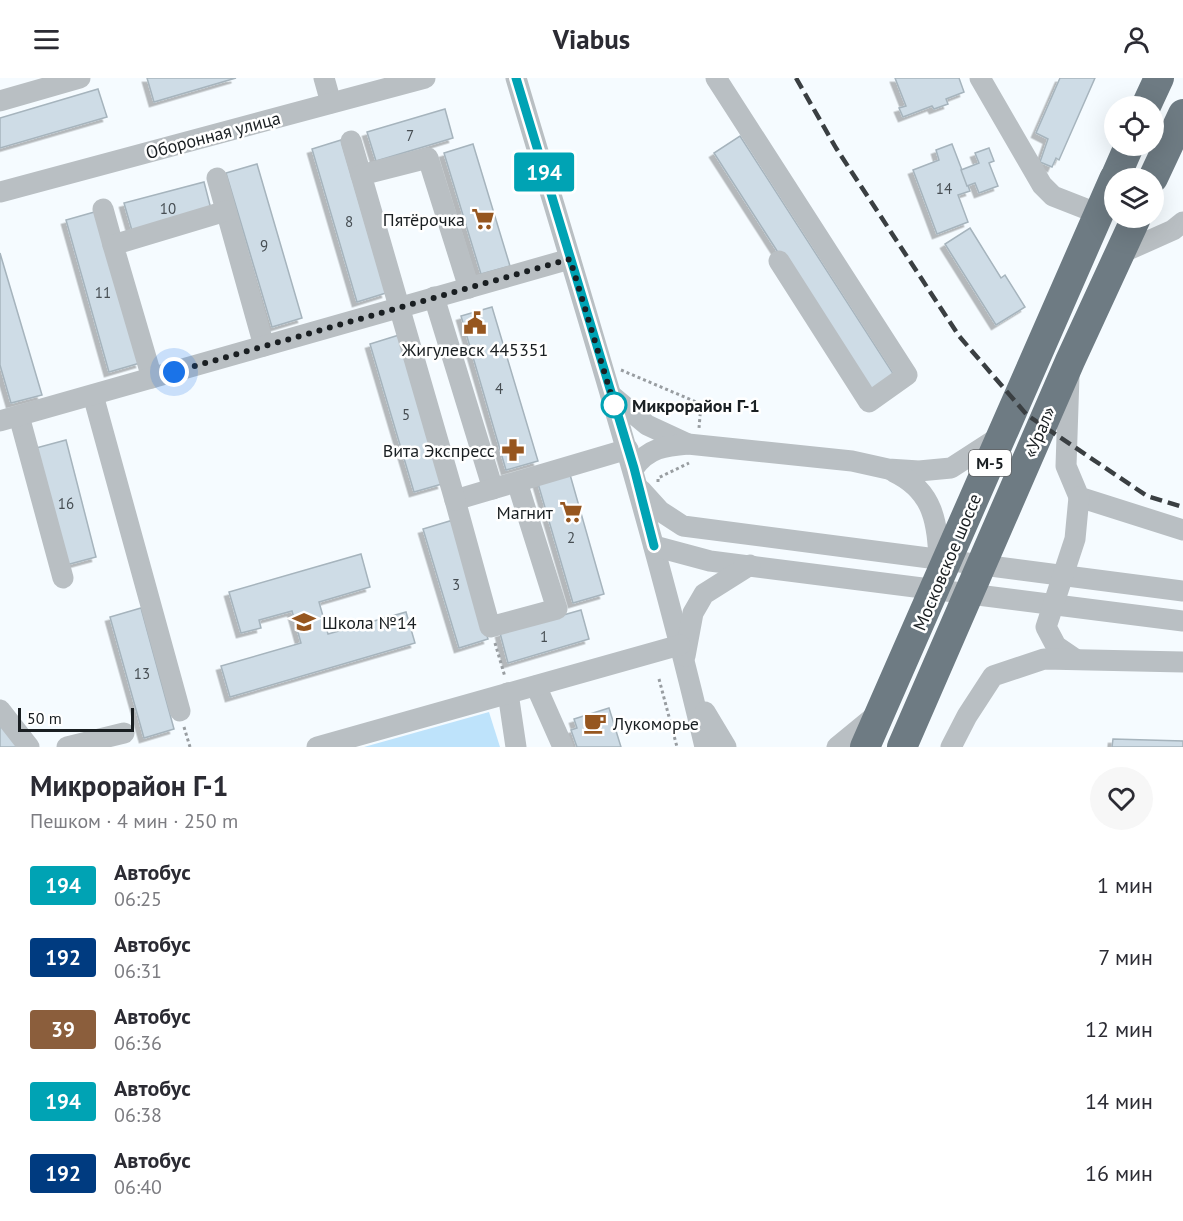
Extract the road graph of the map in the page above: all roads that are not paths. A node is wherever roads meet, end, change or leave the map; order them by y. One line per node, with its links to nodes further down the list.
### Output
1 (80, 78): 9 (street)
2 (324, 78): 10 (street)
3 (425, 78): 10 (street, Оборонная улица)
4 (516, 78): 25 (street)
5 (716, 78): 26 (street)
6 (980, 78): 20 (street)
7 (1159, 78): 8 (highway)
8 (1151, 96)
9 (0, 101)
10 (331, 103): 16 (street, Оборонная улица)
11 (1183, 114): 13 (highway)
12 (351, 141): 14 (street)
13 (1159, 168)
14 (361, 175): 27 (street); 29 (street)
15 (217, 178): 19 (street)
16 (0, 192)
17 (1104, 203): 20 (highway, Московское шоссе / М-5)
18 (103, 209): 23 (street)
19 (226, 211): 23 (street); 30 (street)
20 (1099, 214): 36 (highway, Московское шоссе / М-5)
21 (1183, 222): 24 (street)
22 (1131, 228): 24 (highway, «Урал» / М-5)
23 (113, 245): 32 (street)
24 (1119, 254): 31 (highway, «Урал» / М-5)
25 (570, 259): 27 (street); 34 (street)
26 (779, 261)
27 (469, 288): 28 (street)
28 (434, 297): 29 (street); 41 (street)
29 (398, 308): 30 (street); 43 (street)
30 (264, 346): 32 (street)
31 (1070, 361): 42 (street); 70 (highway, «Урал» / М-5)
32 (152, 378): 33 (street)
33 (93, 395): 35 (street); 59 (street)
34 (611, 395): 37 (street); 38 (street)
35 (9, 418): 47 (street)
36 (1002, 435): 39 (street); 48 (highway, Московское шоссе / М-5)
37 (694, 445): 38 (street); 39 (street)
38 (633, 467): 40 (street); 45 (street); 49 (street)
39 (888, 469): 48 (street)
40 (517, 482): 41 (street); 43 (street)
41 (493, 489): 43 (street)
42 (1079, 497): 44 (street); 52 (street)
43 (455, 500)
44 (1183, 530)
45 (654, 546): 46 (street); 51 (street)
46 (750, 565): 50 (street); 51 (street)
47 (63, 578)
48 (940, 578): 57 (highway, Московское шоссе / М-5)
49 (1183, 591)
50 (1183, 621)
51 (682, 651): 54 (street); 55 (street)
52 (1075, 659): 53 (street); 71 (street)
53 (1183, 662)
54 (536, 686): 56 (street); 65 (street)
55 (692, 688): 66 (street); 67 (street)
56 (509, 693): 63 (street); 64 (street)
57 (883, 709): 68 (street); 69 (highway, Московское шоссе / М-5)
58 (0, 710): 61 (street)
59 (180, 711)
60 (124, 733): 62 (street)
61 (29, 747)
62 (68, 747)
63 (317, 747)
64 (516, 747)
65 (563, 747)
66 (705, 747)
67 (726, 747)
68 (837, 747)
69 (865, 747)
70 (902, 747)
71 (951, 747)

